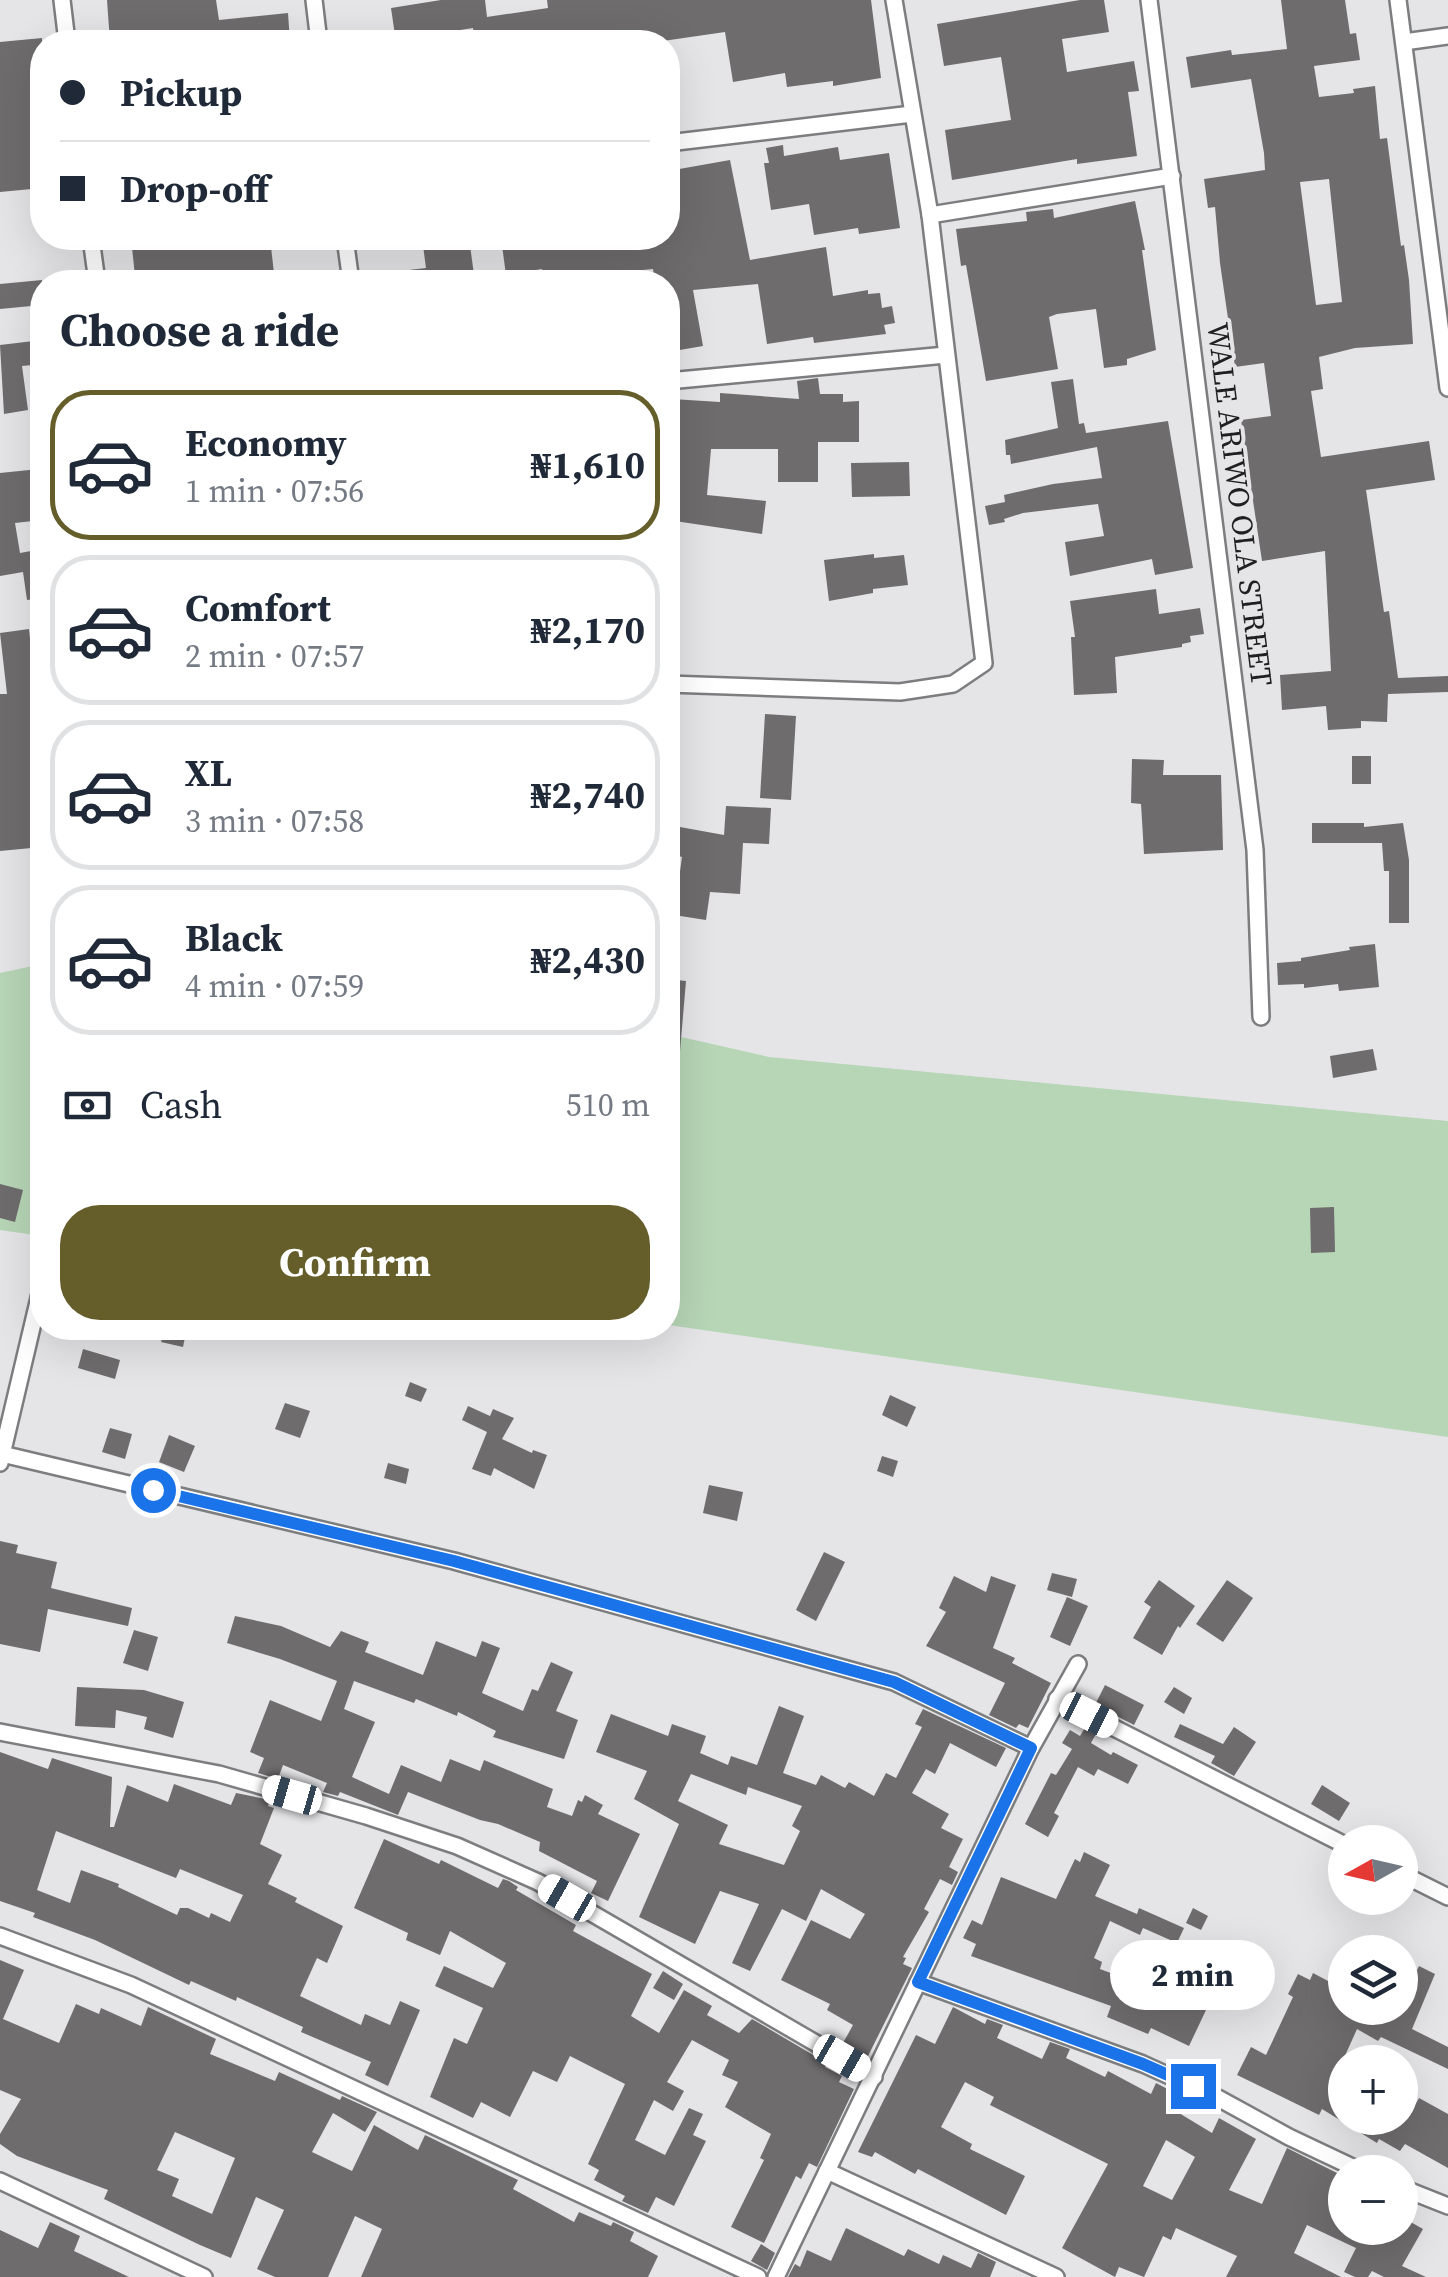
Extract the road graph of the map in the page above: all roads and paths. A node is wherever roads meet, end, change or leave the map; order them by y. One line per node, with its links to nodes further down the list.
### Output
1 (62, 0): 6 (street)
2 (314, 0): 7 (street)
3 (894, 0): 10 (street)
4 (1149, 0): 12 (street, WALE ARIWO OLA STREET)
5 (1398, 0): 9 (street)
6 (66, 30)
7 (318, 30)
8 (1448, 36): 9 (street)
9 (1404, 42): 14 (street)
10 (912, 114): 11 (street); 13 (street)
11 (680, 142)
12 (1172, 176): 13 (street); 19 (street, WALE ARIWO OLA STREET)
13 (930, 215): 15 (street)
14 (1440, 281): 17 (street)
15 (946, 355): 16 (street); 18 (street)
16 (680, 380)
17 (1448, 388)
18 (680, 684)
19 (1261, 1017)
20 (30, 1336): 21 (street)
21 (1, 1459): 25 (street)
22 (1078, 1664): 23 (street)
23 (1057, 1699): 25 (street); 26 (street)
24 (0, 1732): 31 (street)
25 (1031, 1748): 30 (street)
26 (1328, 1836)
27 (1418, 1882): 28 (street)
28 (1448, 1897)
29 (0, 1936): 38 (street)
30 (918, 1982): 31 (street); 32 (street)
31 (874, 2077): 33 (street)
32 (1328, 2155)
33 (827, 2171): 39 (street); 40 (street)
34 (0, 2181): 37 (street)
35 (1418, 2194): 36 (street)
36 (1448, 2206)
37 (204, 2277)
38 (758, 2277)
39 (776, 2277)
40 (1056, 2277)

